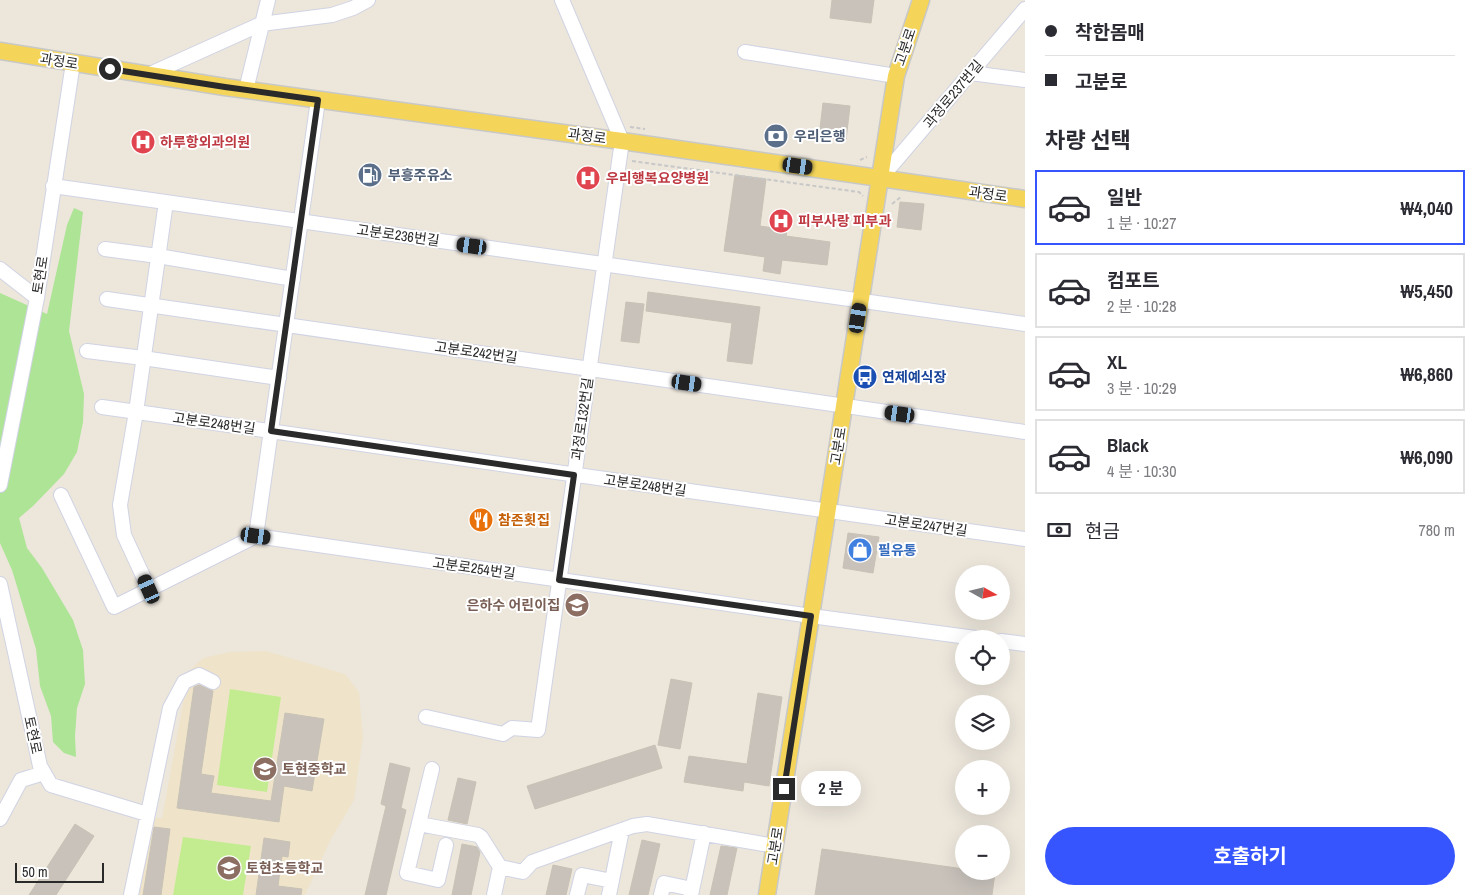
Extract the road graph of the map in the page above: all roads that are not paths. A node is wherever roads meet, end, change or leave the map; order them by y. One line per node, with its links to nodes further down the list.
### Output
1 (268, 0): 6 (street)
2 (368, 0): 6 (street)
3 (562, 0): 16 (street)
4 (921, 0): 12 (main road, 고분로)
5 (1025, 9): 10 (street, 과정로237번길)
6 (261, 24): 11 (street); 14 (street)
7 (0, 51): 9 (main road, 과정로)
8 (745, 52): 12 (street)
9 (73, 63): 11 (main road, 과정로); 18 (street, 토현로)
10 (970, 73): 13 (street); 17 (street, 과정로237번길)
11 (148, 75): 14 (main road, 과정로)
12 (896, 76): 17 (main road, 고분로)
13 (1025, 80)
14 (246, 90): 15 (main road, 과정로)
15 (318, 100): 16 (main road, 과정로); 21 (street)
16 (622, 141): 17 (main road, 과정로); 24 (street, 과정로132번길)
17 (880, 179): 19 (main road, 과정로); 29 (main road, 고분로)
18 (53, 186): 20 (street, 고분로236번길); 27 (street, 토현로)
19 (1025, 199)
20 (166, 202): 21 (street, 고분로236번길); 23 (street)
21 (301, 222): 24 (street, 고분로236번길); 26 (street)
22 (105, 249): 23 (street)
23 (158, 256): 26 (street); 30 (street)
24 (604, 265): 29 (street, 고분로236번길); 35 (street, 과정로132번길)
25 (0, 269): 27 (street)
26 (293, 279): 32 (street)
27 (37, 298): 43 (street, 토현로)
28 (107, 299): 30 (street, 고분로242번길)
29 (861, 301): 31 (street, 고분로236번길); 37 (main road, 고분로)
30 (151, 306): 32 (street, 고분로242번길); 34 (street)
31 (1025, 324)
32 (286, 325): 35 (street, 고분로242번길); 36 (street)
33 (87, 351): 34 (street)
34 (143, 358): 36 (street); 39 (street)
35 (589, 369): 37 (street, 고분로242번길); 42 (street, 과정로132번길)
36 (278, 378): 40 (street)
37 (844, 405): 41 (street, 고분로242번길); 45 (main road, 고분로)
38 (102, 407): 39 (street, 고분로248번길)
39 (136, 412): 40 (street, 고분로248번길); 50 (street)
40 (271, 431): 42 (street, 고분로248번길); 46 (street)
41 (1025, 432)
42 (574, 475): 45 (street, 고분로248번길); 48 (street, 과정로132번길)
43 (0, 485)
44 (61, 495): 50 (street)
45 (828, 512): 47 (street, 고분로247번길); 51 (main road, 고분로)
46 (256, 536): 48 (street, 고분로254번길); 50 (street)
47 (1025, 539)
48 (559, 580): 51 (street, 고분로254번길); 56 (street, 과정로132번길)
49 (0, 584): 58 (street, 토현로)
50 (149, 589)
51 (811, 616): 52 (street, 고분로254번길); 65 (main road, 고분로)
52 (955, 635)
53 (1010, 642): 54 (street)
54 (1025, 644)
55 (213, 682): 59 (street)
56 (426, 717)
57 (432, 770): 61 (street)
58 (44, 773): 59 (street, 토현로); 60 (street)
59 (147, 814): 69 (street)
60 (0, 818)
61 (419, 824): 64 (street); 66 (street)
62 (622, 830): 63 (street); 66 (street); 67 (street)
63 (704, 833): 65 (street); 68 (street)
64 (446, 845)
65 (775, 846): 73 (main road, 고분로)
66 (500, 867): 70 (street)
67 (611, 888): 71 (street)
68 (692, 892): 72 (street)
69 (131, 895)
70 (494, 895)
71 (577, 895)
72 (661, 895)
73 (767, 895)

